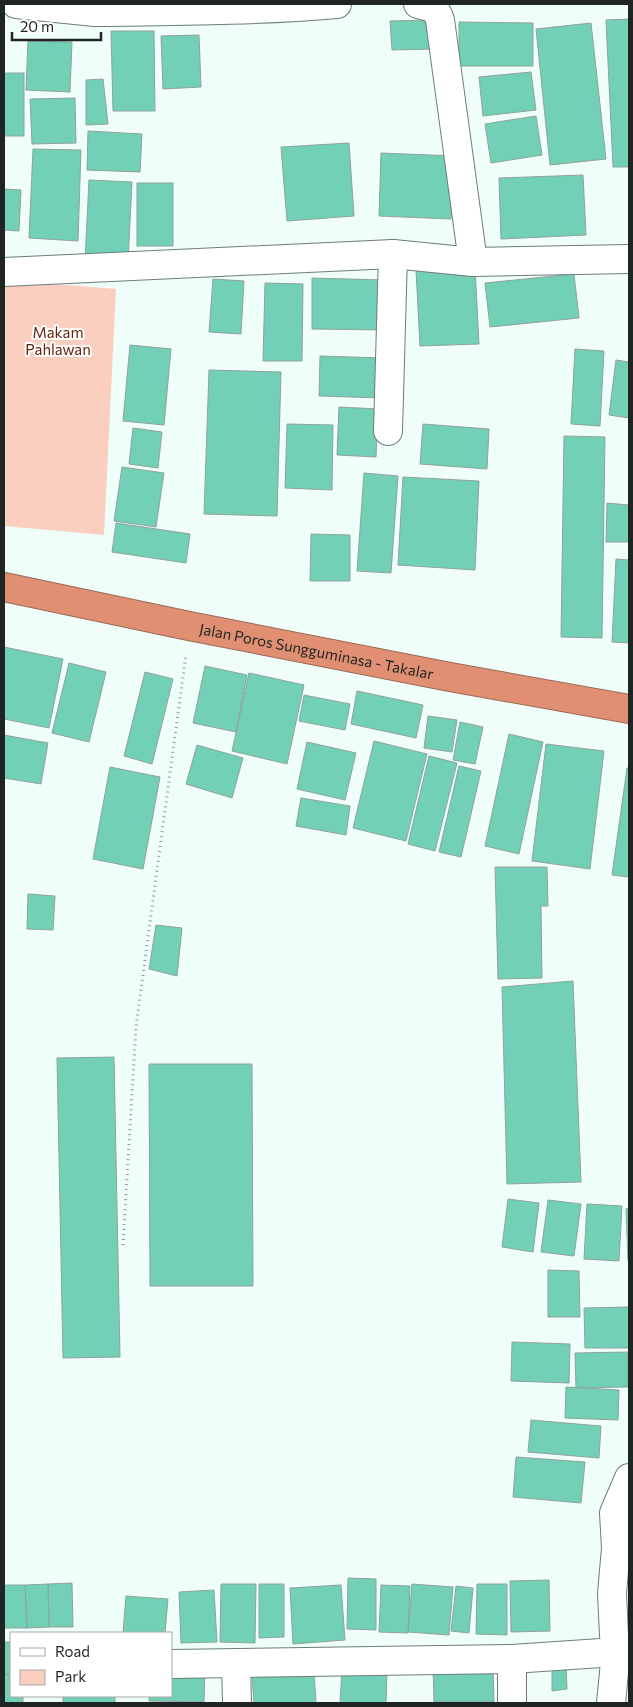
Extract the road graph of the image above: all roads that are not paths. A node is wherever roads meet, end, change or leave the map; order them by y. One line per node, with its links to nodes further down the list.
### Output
1 (16, 4): 4 (street)
2 (337, 4): 4 (street)
3 (425, 5): 7 (street)
4 (95, 8)
5 (394, 254): 7 (street); 8 (street); 9 (street)
6 (629, 259): 7 (street)
7 (473, 262)
8 (4, 272)
9 (388, 431)
10 (4, 587): 11 (highway, Jalan Poros Sungguminasa - Takalar)
11 (629, 710)
12 (629, 1478): 13 (street)
13 (622, 1653): 14 (street); 19 (street)
14 (512, 1659): 15 (street); 18 (street)
15 (236, 1663): 16 (street); 17 (street)
16 (172, 1664)
17 (237, 1703)
18 (512, 1703)
19 (611, 1703)

